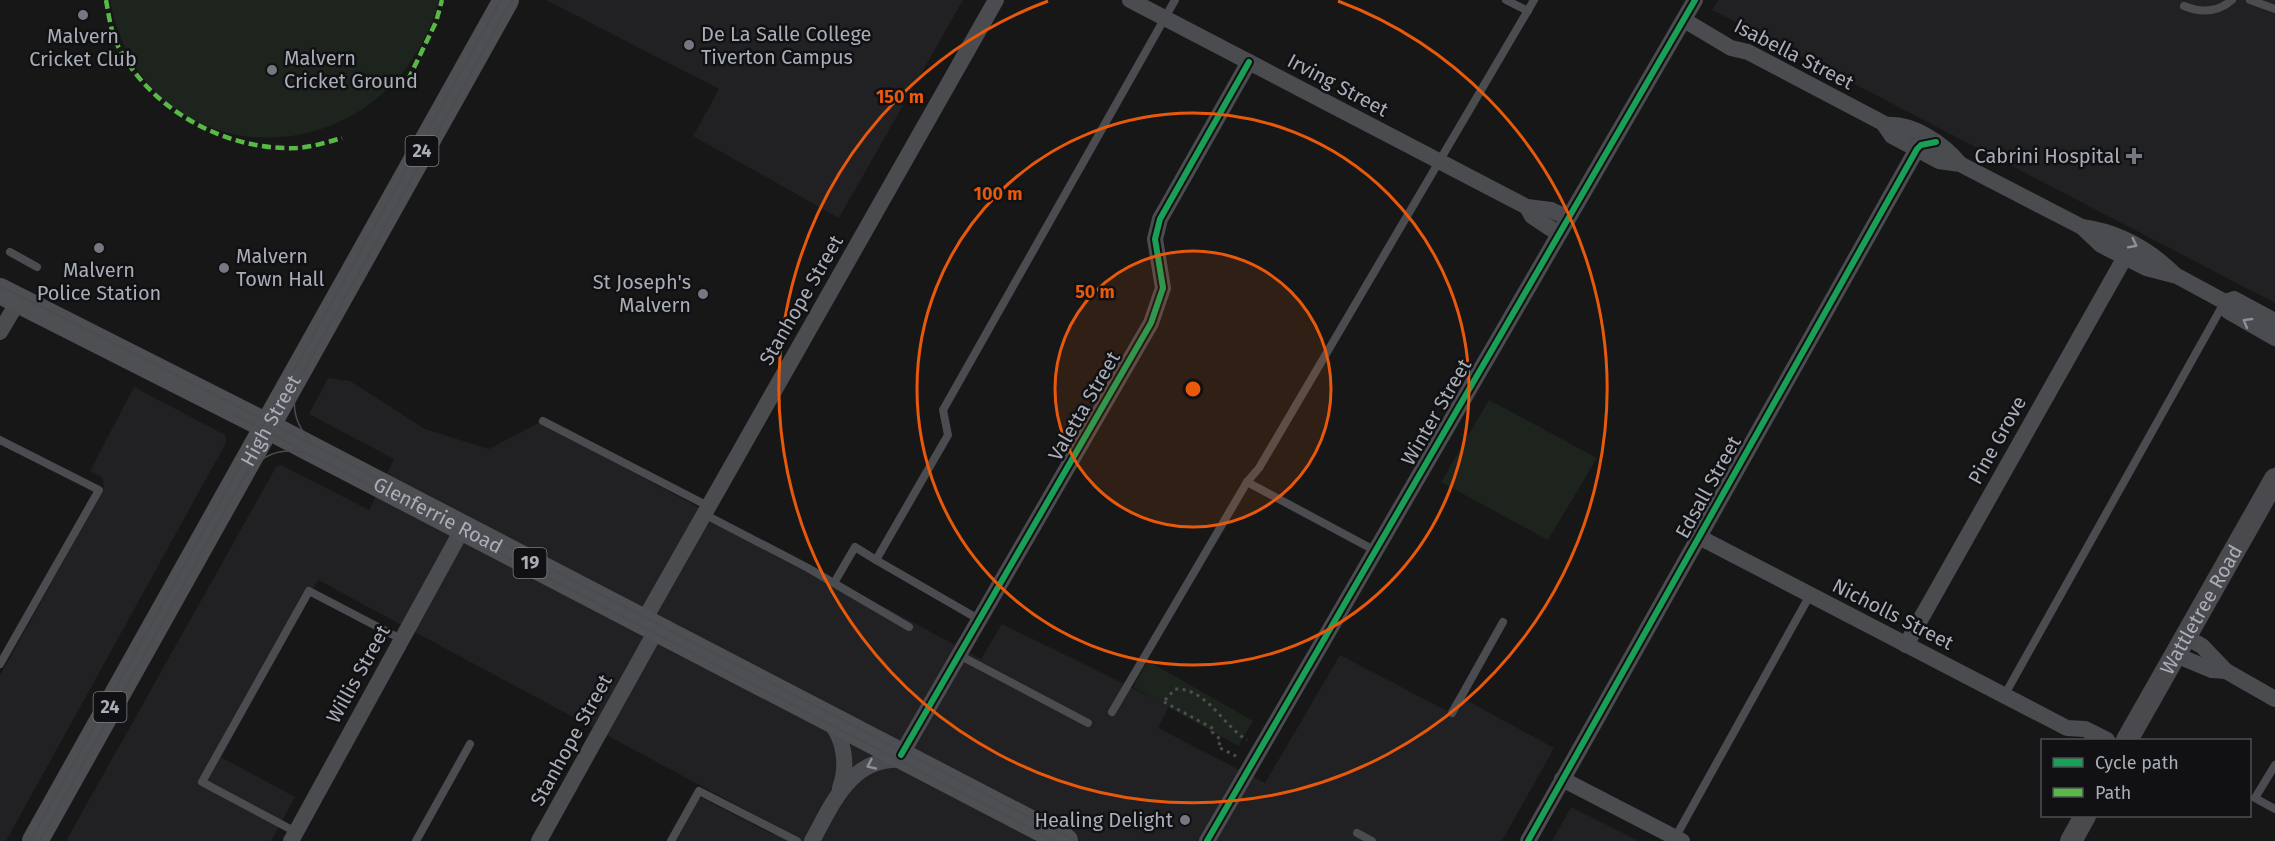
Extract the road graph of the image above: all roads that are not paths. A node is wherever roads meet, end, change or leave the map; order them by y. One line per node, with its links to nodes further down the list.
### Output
1 (506, 0): 35 (main road, High Street / 24)
2 (996, 0): 39 (street, Stanhope Street)
3 (1130, 0): 13 (street, Irving Street)
4 (1175, 0): 13 (lane)
5 (1506, 0): 12 (lane)
6 (1534, 0): 12 (lane)
7 (1695, 0): 14 (street, Winter Street)
8 (2233, 0): 10 (lane)
9 (2250, 0): 11 (lane)
10 (2184, 6)
11 (2275, 9)
12 (1528, 11): 19 (lane)
13 (1165, 18): 15 (street, Irving Street); 43 (lane)
14 (1684, 20): 16 (street, Isabella Street); 22 (street, Winter Street)
15 (1249, 62): 19 (street, Irving Street); 46 (street, Valetta Street)
16 (1885, 125): 17 (street, Isabella Street); 18 (street, Isabella Street)
17 (1936, 142): 18 (street); 20 (street, Isabella Street)
18 (1917, 150): 20 (street, Isabella Street); 41 (street, Edsall Street)
19 (1440, 161): 21 (street, Irving Street); 38 (lane)
20 (1960, 164): 23 (street, Isabella Street)
21 (1527, 207): 22 (street, Irving Street); 24 (street, Irving Street)
22 (1569, 218): 24 (street, Winter Street)
23 (2082, 227): 26 (street, Isabella Street); 28 (street, Isabella Street, one-way to 28)
24 (1559, 234): 42 (street, Winter Street)
25 (9, 252): 27 (lane)
26 (2125, 257): 28 (street, Isabella Street); 51 (street, Pine Grove)
27 (37, 267)
28 (2176, 276): 30 (street, Isabella Street)
29 (9, 296): 32 (street); 35 (main road, Glenferrie Road / 19)
30 (2225, 302): 31 (street, Isabella Street); 33 (street, Isabella Street, one-way to 30); 55 (lane)
31 (2275, 321)
32 (0, 332)
33 (2275, 338)
34 (543, 420): 39 (lane)
35 (267, 426): 40 (main road, Glenferrie Road / 19); 74 (main road, High Street / 24)
36 (0, 440): 54 (lane)
37 (2275, 479): 52 (main road, Wattletree Road)
38 (1247, 482): 42 (lane); 57 (lane)
39 (706, 510): 44 (lane); 48 (street, Stanhope Street)
40 (463, 528): 48 (main road, Glenferrie Road / 19); 50 (street, Willis Street)
41 (1699, 537): 45 (street, Nicholls Street); 67 (street, Edsall Street)
42 (1374, 550): 81 (street, Winter Street)
43 (876, 560): 44 (lane); 46 (lane)
44 (834, 583): 49 (lane)
45 (1810, 594): 51 (street, Nicholls Street); 73 (lane)
46 (981, 620): 53 (street, Valetta Street)
47 (1503, 622): 58 (lane)
48 (650, 626): 59 (main road, Glenferrie Road / 19); 76 (street, Stanhope Street)
49 (909, 627)
50 (401, 639): 72 (street, Willis Street); 72 (lane)
51 (1906, 645): 55 (street, Nicholls Street)
52 (2181, 646): 56 (street); 63 (main road, Wattletree Road)
53 (959, 655): 60 (lane); 65 (street, Valetta Street)
54 (0, 664)
55 (2004, 696): 61 (street, Nicholls Street)
56 (2275, 699)
57 (1112, 712)
58 (1452, 712)
59 (822, 714): 65 (main road, Glenferrie Road / 19); 68 (street)
60 (1088, 723)
61 (2072, 734): 62 (street, Nicholls Street)
62 (2103, 739)
63 (2128, 739)
64 (470, 744): 75 (lane)
65 (909, 760): 68 (street, one-way to 68); 80 (main road, Glenferrie Road / 19)
66 (2275, 765): 69 (lane)
67 (1562, 778): 73 (street); 83 (street, Edsall Street)
68 (836, 798): 79 (street)
69 (2275, 809)
70 (2084, 817): 84 (main road)
71 (1357, 833): 82 (lane)
72 (293, 837)
73 (1671, 838)
74 (35, 841)
75 (416, 841)
76 (539, 841)
77 (671, 841): 78 (lane)
78 (796, 841)
79 (812, 841)
80 (1065, 841)
81 (1207, 841)
82 (1372, 841)
83 (1528, 841)
84 (2071, 841)

